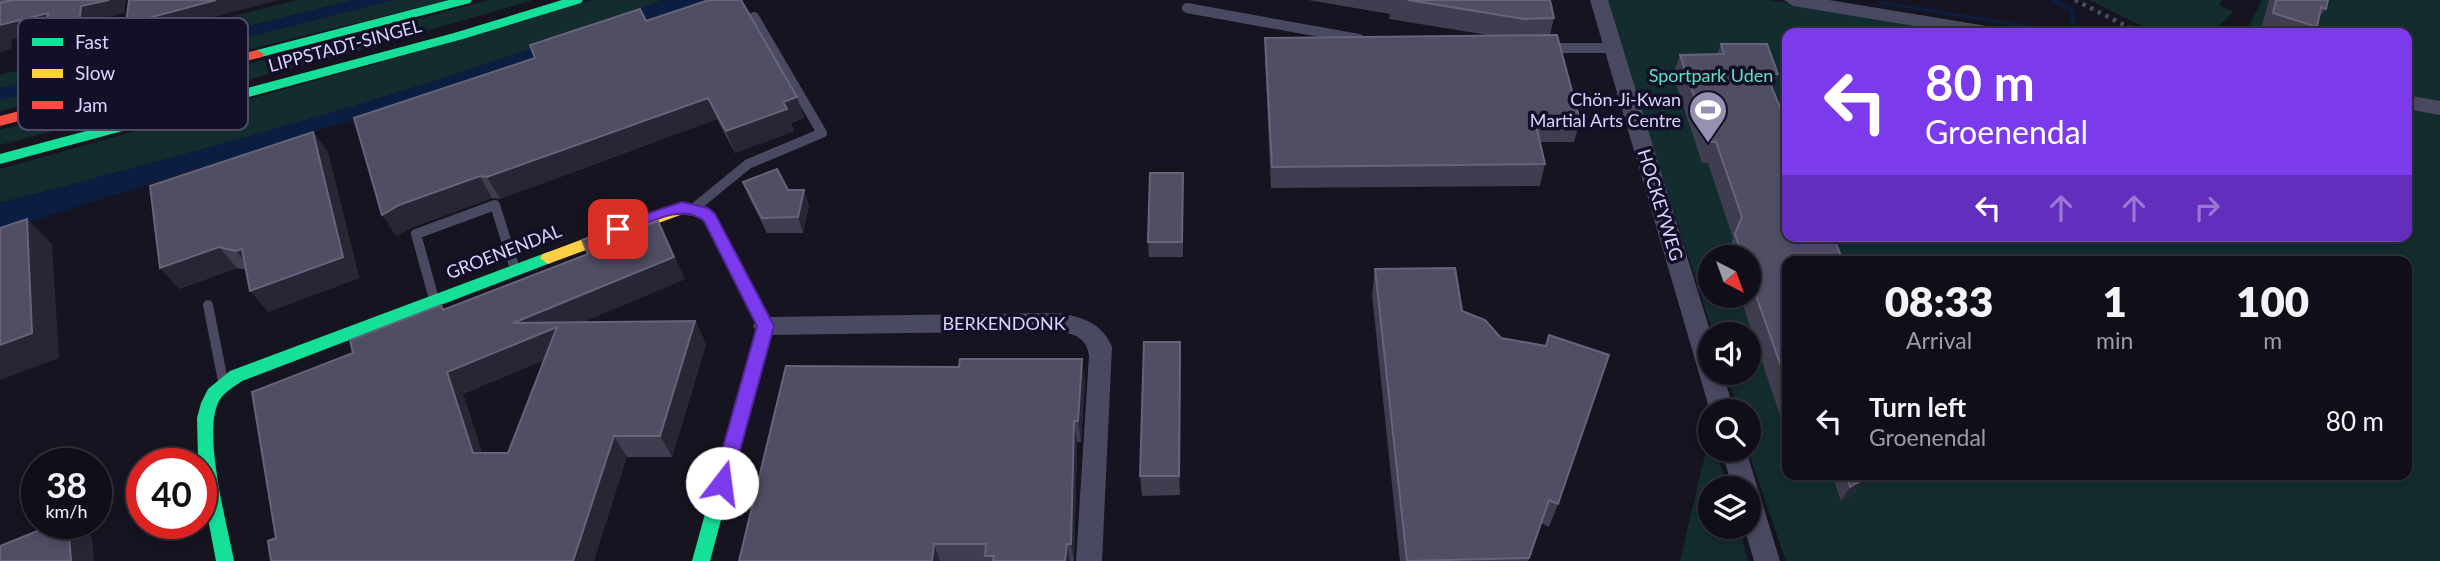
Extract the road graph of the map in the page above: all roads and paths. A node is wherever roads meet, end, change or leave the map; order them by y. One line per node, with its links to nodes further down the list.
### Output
1 (465, 0): 13 (street, LIPPSTADT-SINGEL)
2 (576, 0): 14 (street, LIPPSTADT-SINGEL)
3 (1599, 0): 12 (street, HOCKEYWEG)
4 (1793, 0): 8 (street)
5 (2075, 0): 9 (path)
6 (1186, 8): 10 (lane)
7 (754, 17): 21 (lane)
8 (1963, 28)
9 (2130, 28)
10 (1376, 42)
11 (1535, 48): 12 (lane)
12 (1613, 48): 26 (street, HOCKEYWEG)
13 (248, 56)
14 (248, 92)
15 (2412, 103): 16 (street)
16 (2440, 108)
17 (18, 116): 18 (street, LIPPSTADT-SINGEL)
18 (0, 121)
19 (108, 130): 20 (street, LIPPSTADT-SINGEL)
20 (0, 159)
21 (693, 209): 22 (street, GROENENDAL); 25 (street)
22 (515, 269): 23 (street, GROENENDAL); 23 (lane)
23 (434, 299): 27 (street, GROENENDAL)
24 (208, 304): 27 (lane)
25 (765, 326): 30 (street); 31 (street, BERKENDONK)
26 (1698, 331)
27 (224, 384): 29 (street)
28 (1760, 539): 32 (street)
29 (225, 561)
30 (701, 561)
31 (1089, 561)
32 (1767, 561)

